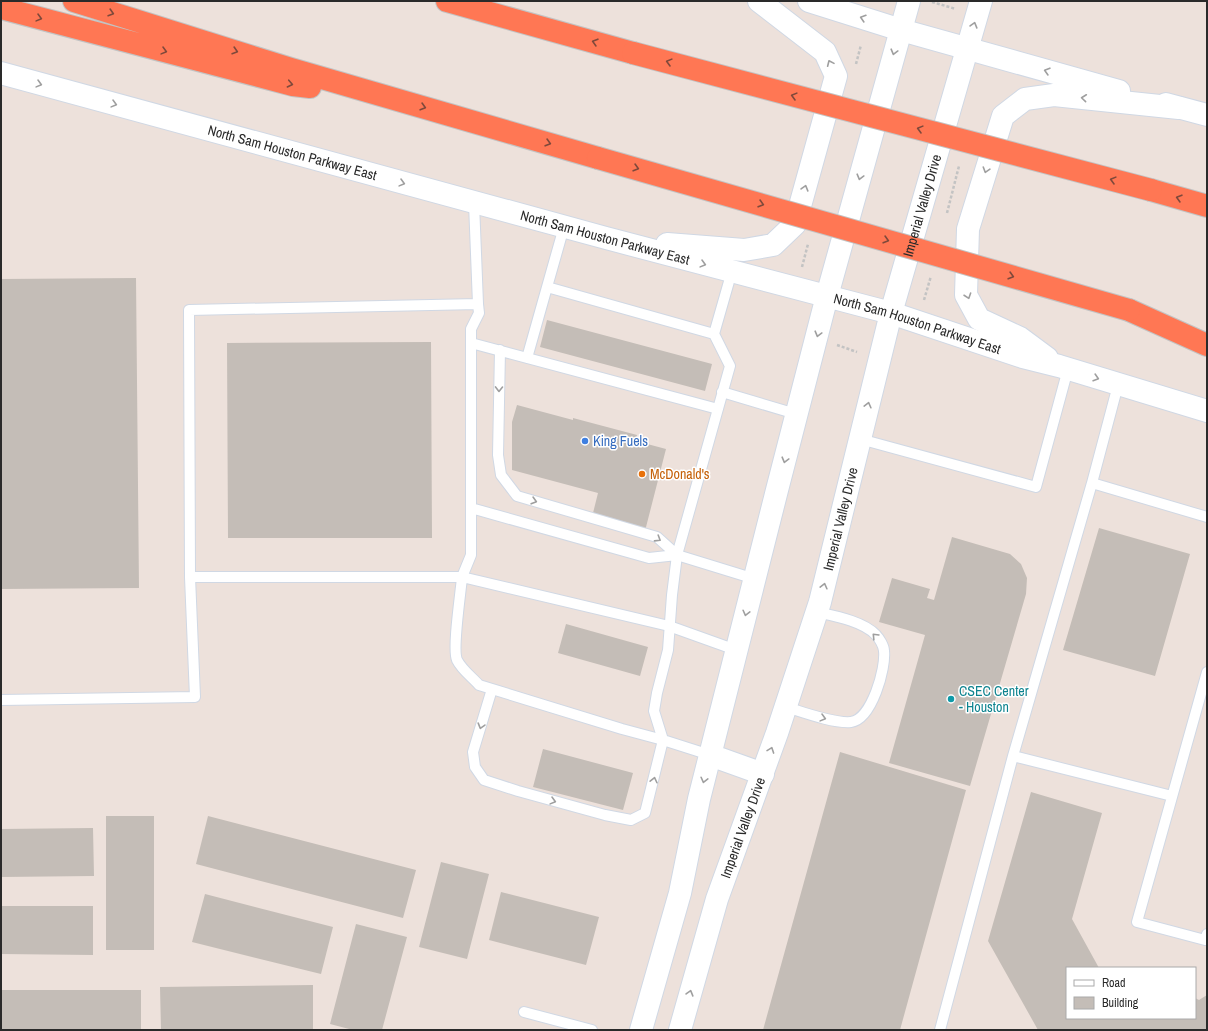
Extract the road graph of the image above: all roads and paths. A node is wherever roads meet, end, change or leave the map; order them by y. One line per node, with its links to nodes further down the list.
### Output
1 (74, 1): 13 (highway, one-way to 13)
2 (447, 1): 18 (highway, one-way to 2, bridge)
3 (760, 1): 21 (main road, one-way to 3)
4 (809, 1): 10 (main road, one-way to 4)
5 (909, 1): 10 (main road)
6 (981, 1): 11 (main road, Imperial Valley Drive, one-way to 6)
7 (931, 2): 9 (path)
8 (1, 8): 13 (highway, one-way to 13)
9 (959, 9)
10 (901, 30): 11 (main road); 25 (main road, one-way to 25)
11 (968, 48): 14 (main road, one-way to 11); 29 (main road, Imperial Valley Drive)
12 (1, 74): 17 (main road, North Sam Houston Parkway East, one-way to 17)
13 (385, 96): 28 (highway, one-way to 28, bridge)
14 (1179, 108): 15 (main road); 36 (main road, one-way to 36)
15 (1207, 115)
16 (960, 162): 19 (path)
17 (474, 203): 20 (main road, North Sam Houston Parkway East); 26 (lane)
18 (1207, 206)
19 (947, 214)
20 (564, 227): 21 (main road, North Sam Houston Parkway East); 24 (lane)
21 (606, 238): 22 (main road, North Sam Houston Parkway East, one-way to 22)
22 (732, 271): 25 (main road, North Sam Houston Parkway East); 31 (lane)
23 (931, 274): 27 (path)
24 (547, 287): 31 (lane); 35 (lane)
25 (827, 296): 29 (main road, North Sam Houston Parkway East); 41 (main road, one-way to 41)
26 (478, 304): 32 (lane); 47 (lane)
27 (923, 305)
28 (1129, 310): 30 (highway); 33 (highway)
29 (891, 313): 36 (main road, North Sam Houston Parkway East); 42 (main road, Imperial Valley Drive, one-way to 29)
30 (1207, 328)
31 (714, 334): 38 (lane)
32 (472, 343): 34 (lane); 44 (lane)
33 (1207, 345)
34 (500, 350): 35 (lane); 46 (lane, one-way to 46)
35 (527, 358): 39 (lane)
36 (1064, 368): 37 (main road, North Sam Houston Parkway East, one-way to 37); 42 (lane)
37 (1118, 385): 40 (main road, North Sam Houston Parkway East); 43 (lane)
38 (722, 392): 39 (lane); 41 (lane)
39 (718, 409): 46 (lane)
40 (1207, 411)
41 (796, 414): 49 (main road, one-way to 49)
42 (860, 439): 50 (main road, Imperial Valley Drive, one-way to 42)
43 (1092, 483): 45 (lane); 59 (lane)
44 (472, 508): 46 (lane); 48 (lane)
45 (1207, 517)
46 (677, 555): 49 (lane); 51 (lane)
47 (190, 577): 48 (lane); 55 (lane)
48 (462, 577): 51 (lane); 54 (lane)
49 (754, 579): 52 (main road, one-way to 52)
50 (816, 612): 56 (main road, Imperial Valley Drive); 56 (lane, one-way to 50)
51 (669, 626): 52 (lane); 57 (lane)
52 (736, 650): 58 (main road)
53 (1207, 672): 61 (lane)
54 (492, 689): 57 (lane); 57 (lane, one-way to 57)
55 (1, 700)
56 (786, 707): 60 (main road, Imperial Valley Drive, one-way to 56)
57 (663, 740): 58 (lane)
58 (710, 755): 60 (main road); 65 (main road, one-way to 65)
59 (1013, 756): 61 (lane); 67 (lane)
60 (763, 774): 66 (main road, Imperial Valley Drive, one-way to 60)
61 (1172, 796): 62 (lane)
62 (1207, 934)
63 (524, 1012): 64 (lane)
64 (592, 1030)
65 (641, 1030)
66 (680, 1030)
67 (940, 1030)

